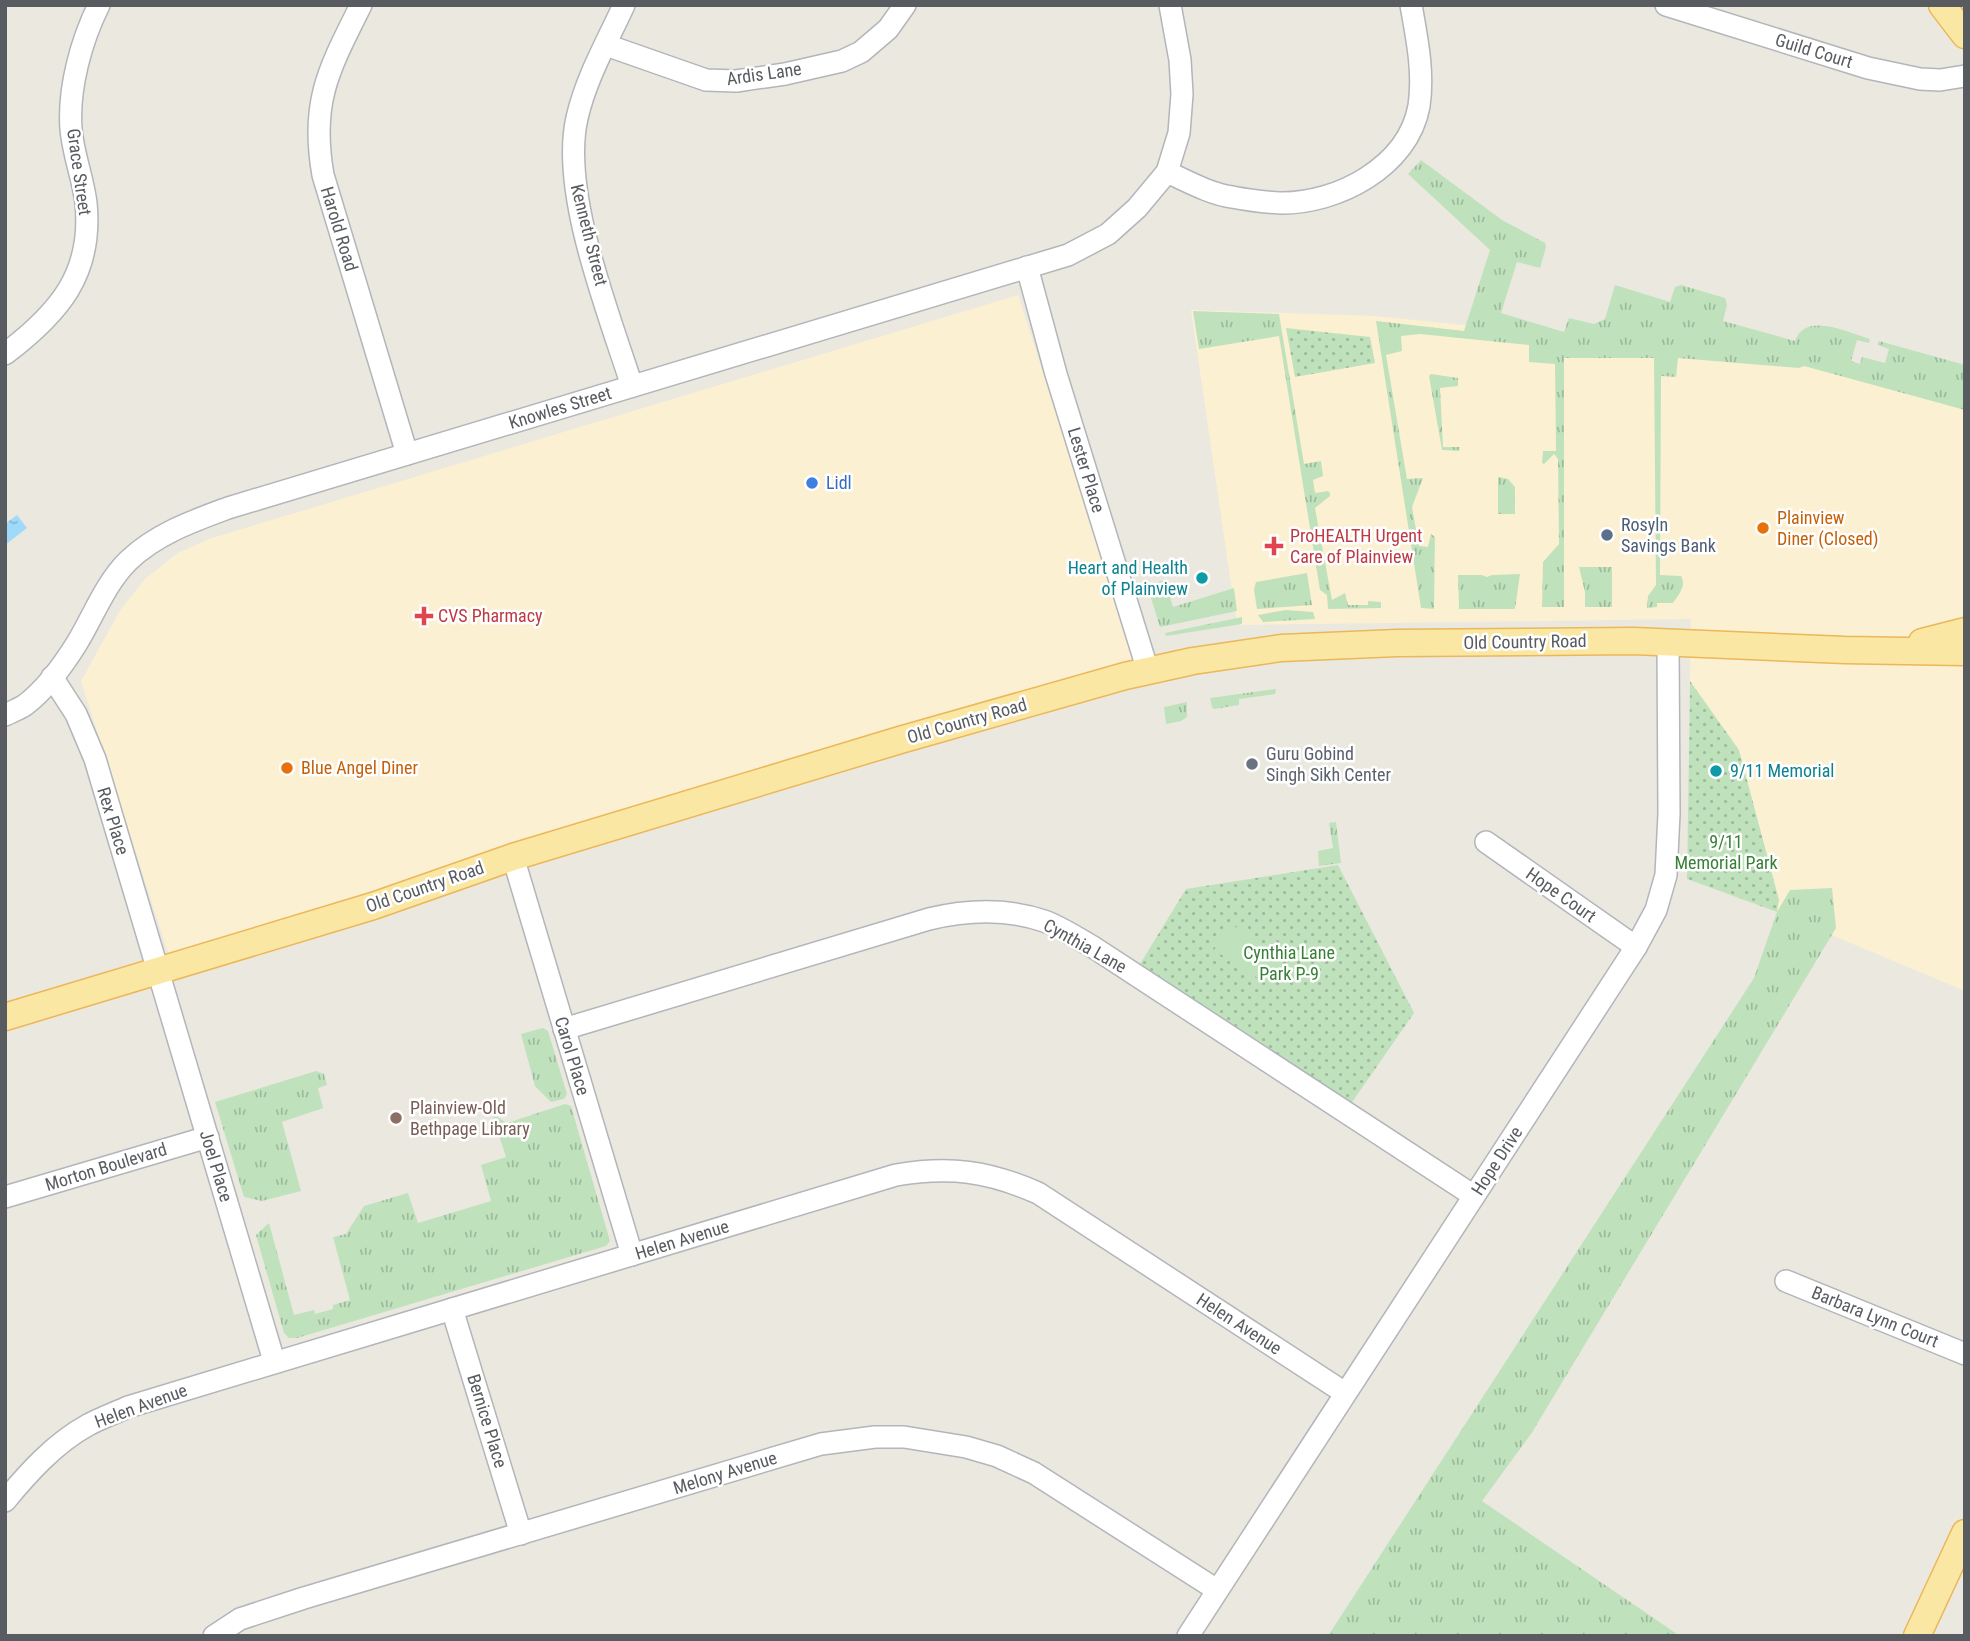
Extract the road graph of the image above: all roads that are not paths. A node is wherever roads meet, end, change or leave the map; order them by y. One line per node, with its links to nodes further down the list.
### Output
1 (99, 5): 14 (street, Grace Street)
2 (361, 5): 16 (street, Harold Road)
3 (624, 5): 10 (street, Kenneth Street)
4 (905, 5): 10 (street, Ardis Lane)
5 (1170, 5): 12 (street)
6 (1411, 5): 12 (street)
7 (1667, 5): 11 (street, Guild Court)
8 (1942, 5): 9 (main road)
9 (1965, 35)
10 (606, 45): 15 (street, Kenneth Street)
11 (1965, 76)
12 (1167, 172): 13 (street, Knowles Street)
13 (1027, 267): 15 (street, Knowles Street); 21 (street, Lester Place)
14 (5, 354)
15 (632, 386): 16 (street, Knowles Street)
16 (407, 454): 22 (street, Knowles Street)
17 (1965, 631): 19 (main road)
18 (1668, 642): 19 (main road, Old Country Road); 21 (main road, Old Country Road); 26 (street, Hope Drive)
19 (1888, 651): 20 (main road, Old Country Road)
20 (1965, 652)
21 (1148, 671): 25 (main road, Old Country Road)
22 (52, 677): 23 (street, Knowles Street); 27 (street, Rex Place)
23 (5, 715)
24 (1486, 842): 26 (street, Hope Court)
25 (513, 857): 27 (main road, Old Country Road); 29 (street, Carol Place)
26 (1636, 947): 31 (street, Hope Drive)
27 (158, 971): 28 (main road, Old Country Road); 30 (street, Joel Place)
28 (5, 1017)
29 (564, 1029): 31 (street, Cynthia Lane); 33 (street, Carol Place)
30 (208, 1137): 32 (street, Morton Boulevard); 37 (street, Joel Place)
31 (1474, 1196): 38 (street, Hope Drive)
32 (5, 1197)
33 (632, 1255): 35 (street, Helen Avenue); 38 (street, Helen Avenue)
34 (1786, 1280): 36 (street, Barbara Lynn Court)
35 (452, 1309): 37 (street, Helen Avenue); 41 (street, Bernice Place)
36 (1965, 1354)
37 (274, 1362): 39 (street, Helen Avenue)
38 (1345, 1393): 42 (street, Hope Drive)
39 (5, 1501)
40 (1965, 1533): 45 (main road)
41 (522, 1534): 42 (street, Melony Avenue); 43 (street, Melony Avenue)
42 (1217, 1590): 44 (street, Hope Drive)
43 (214, 1636)
44 (1188, 1636)
45 (1917, 1636)

